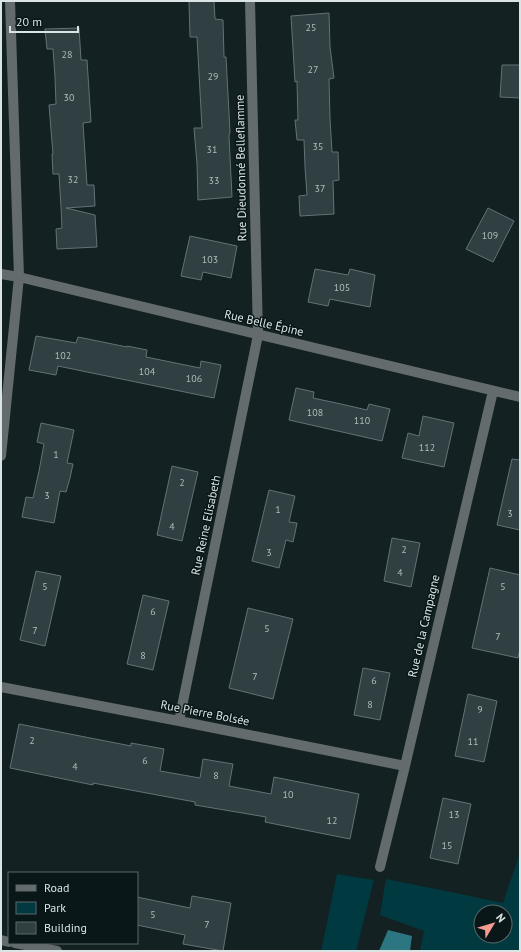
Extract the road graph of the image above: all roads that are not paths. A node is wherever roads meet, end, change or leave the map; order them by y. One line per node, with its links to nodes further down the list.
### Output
1 (10, 1): 4 (street)
2 (250, 1): 5 (street, Rue Dieudonné Belleflamme)
3 (1, 274): 4 (street, Rue Belle Épine)
4 (19, 277): 5 (street, Rue Belle Épine); 8 (street)
5 (258, 335): 6 (street, Rue Belle Épine); 10 (street, Rue Reine Elisabeth)
6 (493, 391): 7 (street, Rue Belle Épine); 11 (street, Rue de la Campagne)
7 (520, 397)
8 (1, 456)
9 (1, 687): 10 (street, Rue Pierre Bolsée)
10 (179, 721): 11 (street, Rue Pierre Bolsée)
11 (404, 766): 12 (street, Rue de la Campagne)
12 (380, 866)
13 (19, 944): 14 (street)
14 (57, 951)

